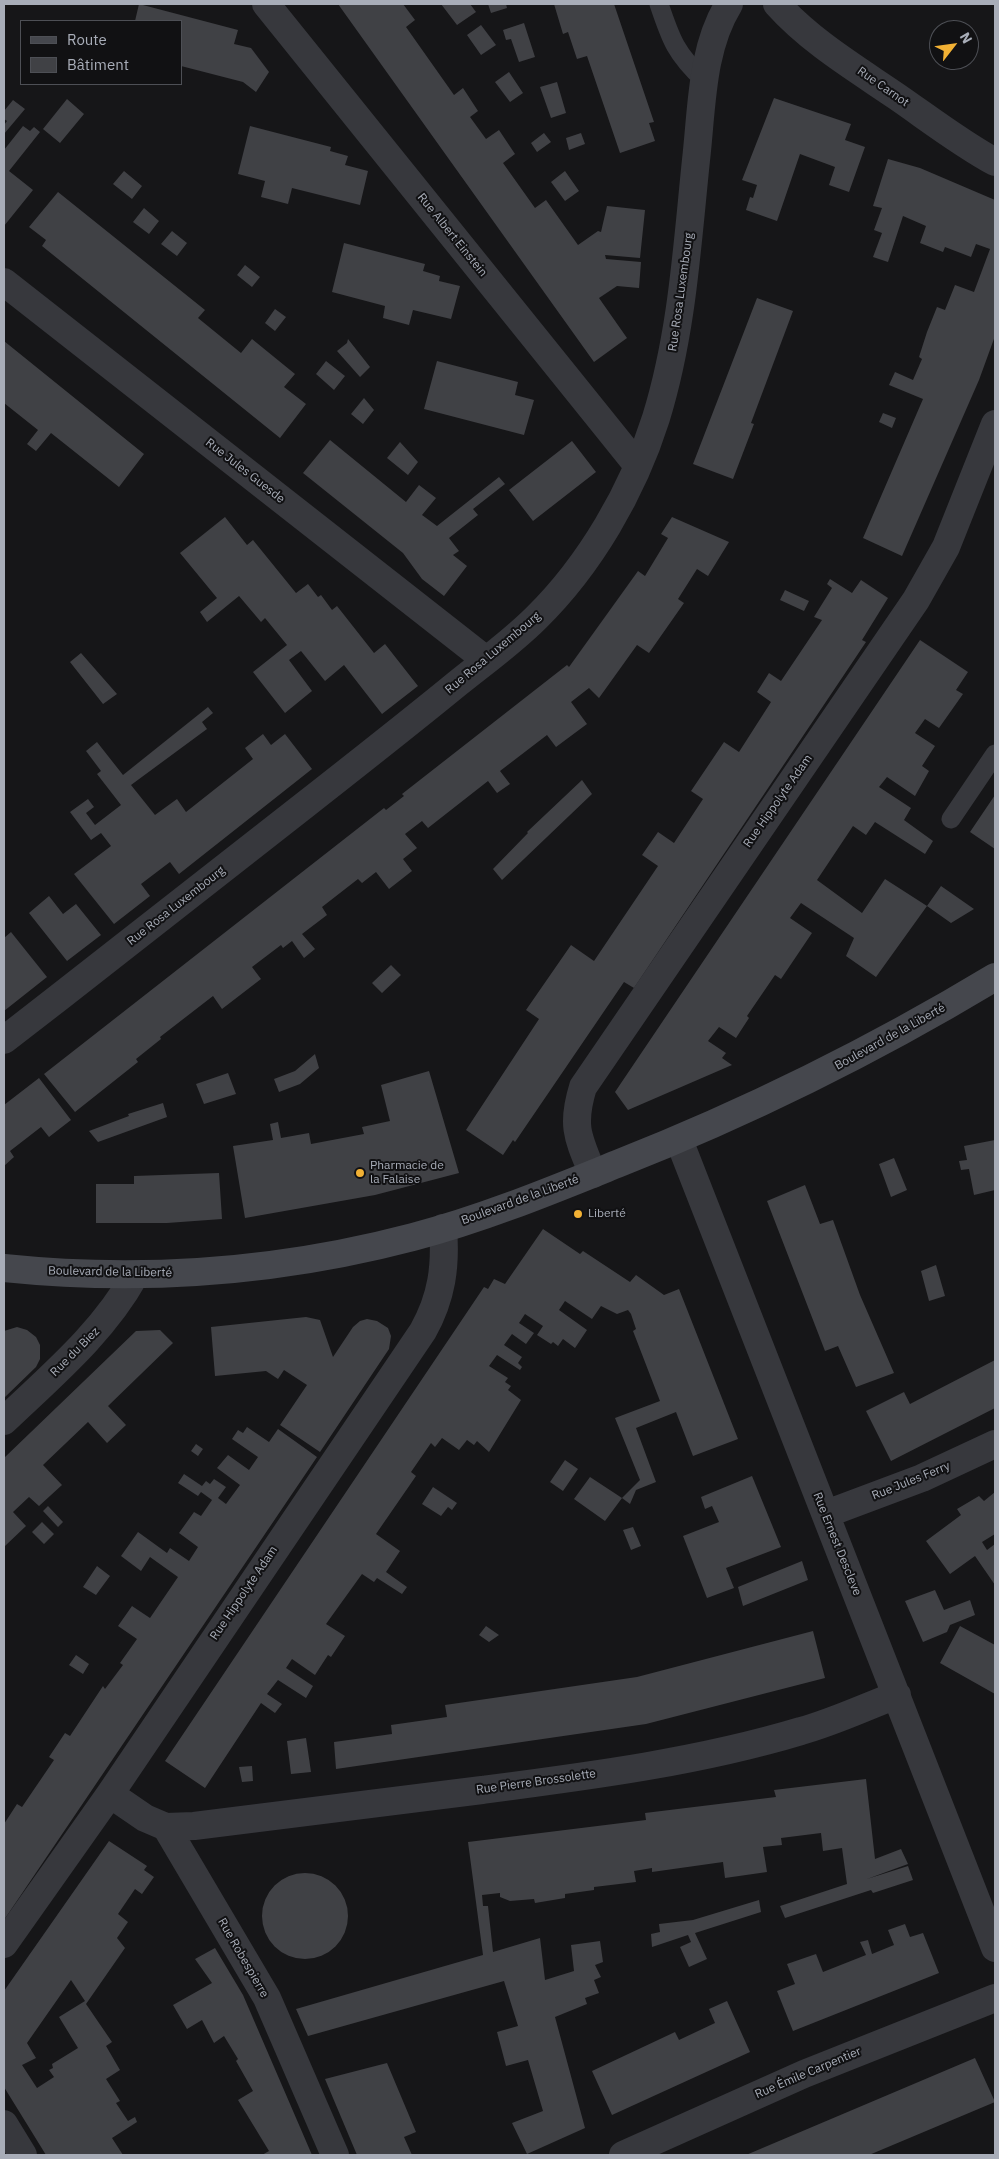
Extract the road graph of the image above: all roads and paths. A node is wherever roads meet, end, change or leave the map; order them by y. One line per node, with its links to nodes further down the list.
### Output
1 (266, 4): 9 (street, Rue Albert Einstein)
2 (659, 4): 5 (lane)
3 (729, 4): 5 (street, Rue Rosa Luxembourg)
4 (777, 4): 6 (street, Rue Carnot)
5 (704, 81): 9 (street, Rue Rosa Luxembourg)
6 (995, 162)
7 (4, 282): 10 (street, Rue Jules Guesde)
8 (995, 424): 16 (street, Rue Hippolyte Adam)
9 (638, 466): 10 (street, Rue Rosa Luxembourg)
10 (486, 660): 14 (street, Rue Rosa Luxembourg)
11 (995, 754): 12 (lane)
12 (951, 820)
13 (995, 977): 15 (main road, Boulevard de la Liberté)
14 (4, 1040)
15 (679, 1140): 16 (main road, Boulevard de la Liberté); 22 (street, Rue Ernest Descleve)
16 (593, 1174): 17 (main road, Boulevard de la Liberté)
17 (443, 1228): 19 (main road, Boulevard de la Liberté); 24 (street, Rue Hippolyte Adam)
18 (4, 1268): 19 (main road, Boulevard de la Liberté)
19 (135, 1275): 20 (street, Rue du Biez)
20 (4, 1421)
21 (995, 1444): 22 (street, Rue Jules Ferry)
22 (826, 1514): 23 (street, Rue Ernest Descleve)
23 (897, 1695): 25 (street, Rue Pierre Brossolette); 27 (street, Rue Ernest Descleve)
24 (110, 1794): 25 (street); 26 (street, Rue Hippolyte Adam)
25 (166, 1827): 31 (street, Rue Robespierre)
26 (4, 1944)
27 (995, 1948)
28 (995, 1998): 32 (street, Rue Émile Carpentier)
29 (4, 2124): 30 (street)
30 (23, 2155)
31 (335, 2155)
32 (623, 2155)

